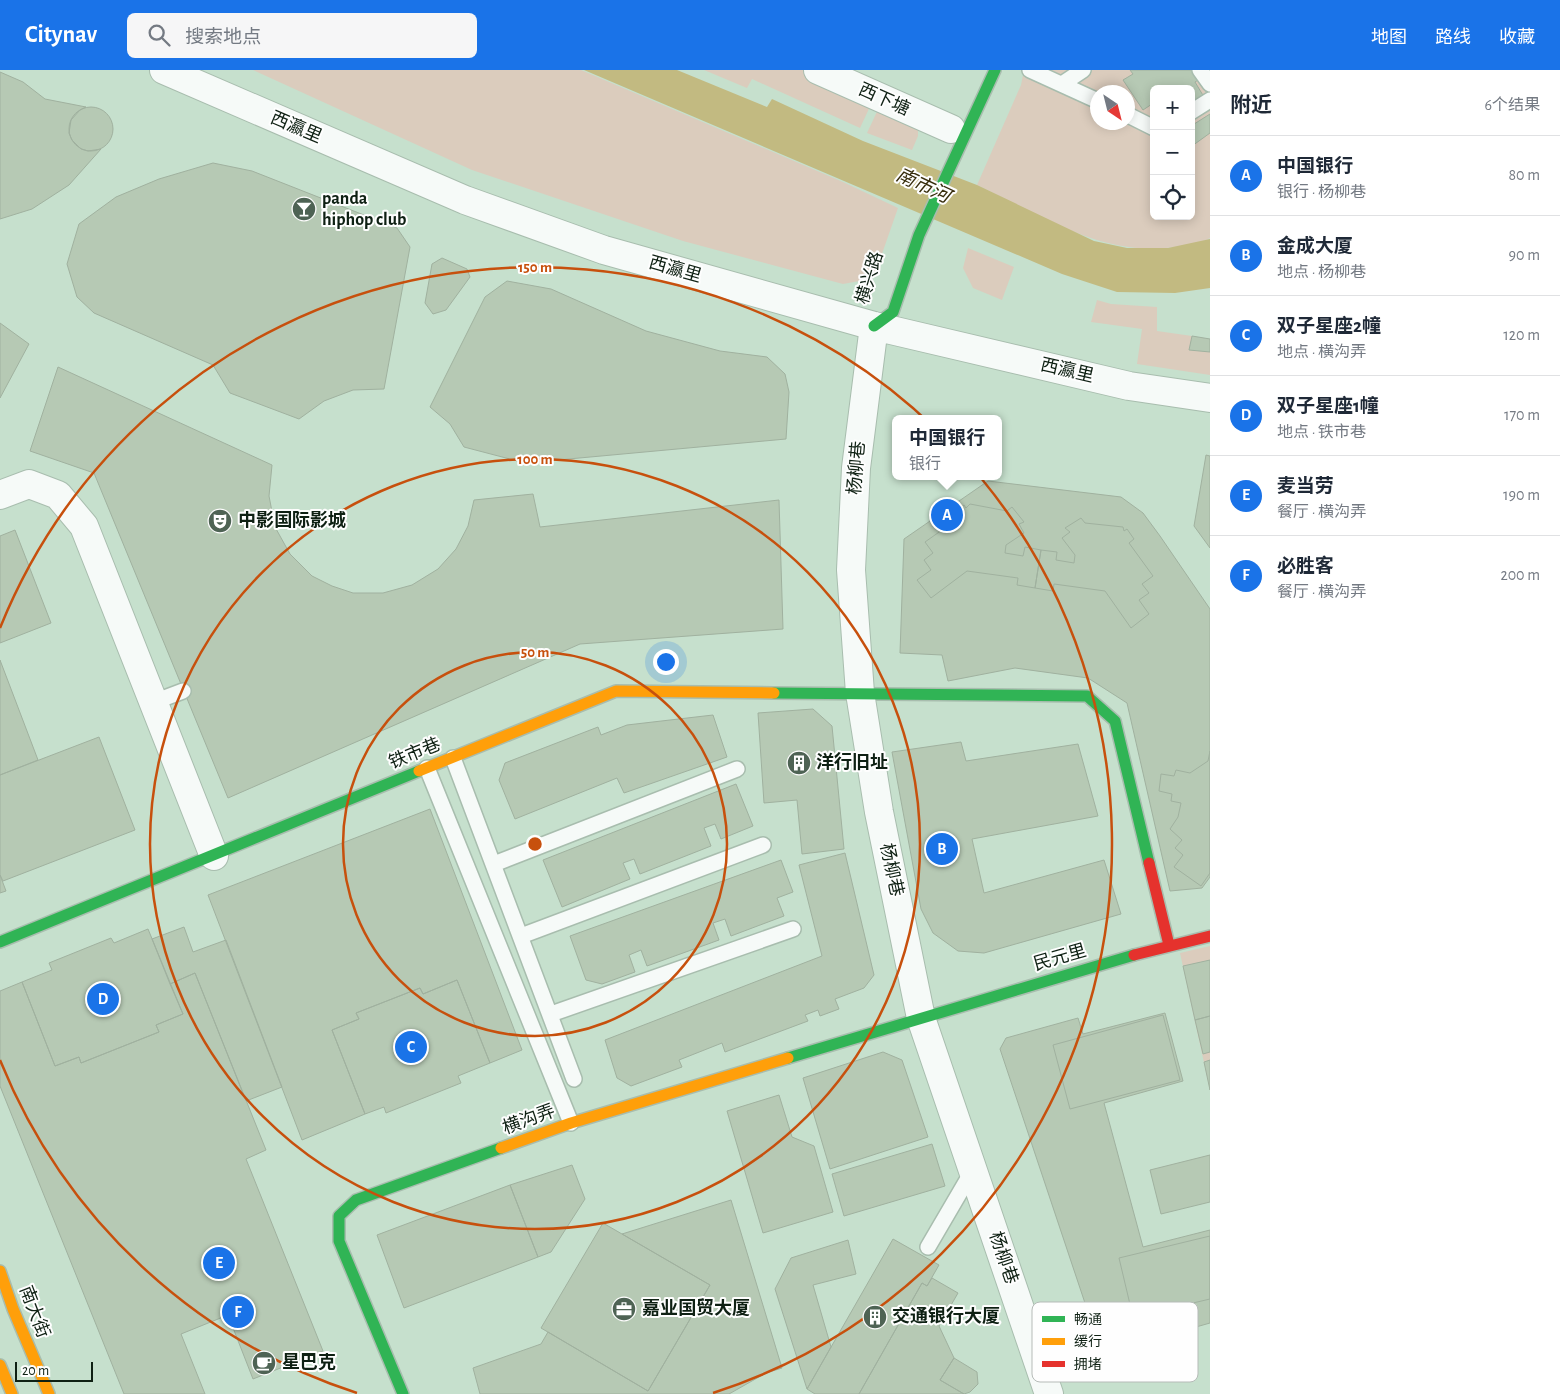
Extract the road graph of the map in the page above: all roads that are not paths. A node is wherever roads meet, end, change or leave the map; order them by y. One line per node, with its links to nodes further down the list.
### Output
1 (164, 70): 15 (street, 西瀛里)
2 (818, 70): 14 (street, 西下塘)
3 (995, 70): 14 (street)
4 (1030, 70): 7 (lane)
5 (1083, 70): 7 (lane)
6 (1200, 70): 8 (lane)
7 (1062, 84): 9 (lane)
8 (1210, 84)
9 (1090, 97)
10 (1210, 100): 11 (lane)
11 (1195, 109)
12 (1135, 118): 13 (lane)
13 (1150, 126)
14 (953, 134): 15 (street, 横兴路)
15 (876, 317): 16 (street, 西瀛里); 19 (street, 杨柳巷)
16 (1210, 398)
17 (0, 495): 20 (street)
18 (183, 691): 20 (lane)
19 (860, 693): 21 (street, 铁市巷); 31 (street, 铁市巷); 33 (street, 杨柳巷)
20 (154, 702): 25 (street)
21 (453, 758): 22 (street, 铁市巷); 26 (lane)
22 (427, 768): 25 (street, 铁市巷); 35 (lane)
23 (737, 769): 26 (lane)
24 (763, 845): 28 (lane)
25 (214, 856): 30 (street, 铁市巷)
26 (494, 864): 28 (lane)
27 (792, 929): 32 (lane)
28 (521, 936): 32 (lane)
29 (1210, 936): 31 (street, 民元里)
30 (0, 942)
31 (1169, 945): 33 (street, 民元里)
32 (551, 1014): 34 (lane)
33 (921, 1018): 35 (street, 横沟弄); 36 (street, 杨柳巷)
34 (574, 1079)
35 (571, 1123): 44 (street, 横沟弄)
36 (973, 1170): 37 (lane); 39 (street, 杨柳巷)
37 (928, 1247)
38 (0, 1271): 43 (street, 南大街)
39 (1032, 1344)
40 (0, 1365): 42 (street)
41 (1045, 1382): 45 (street, 杨柳巷)
42 (12, 1394)
43 (49, 1394)
44 (403, 1394)
45 (1049, 1394)

